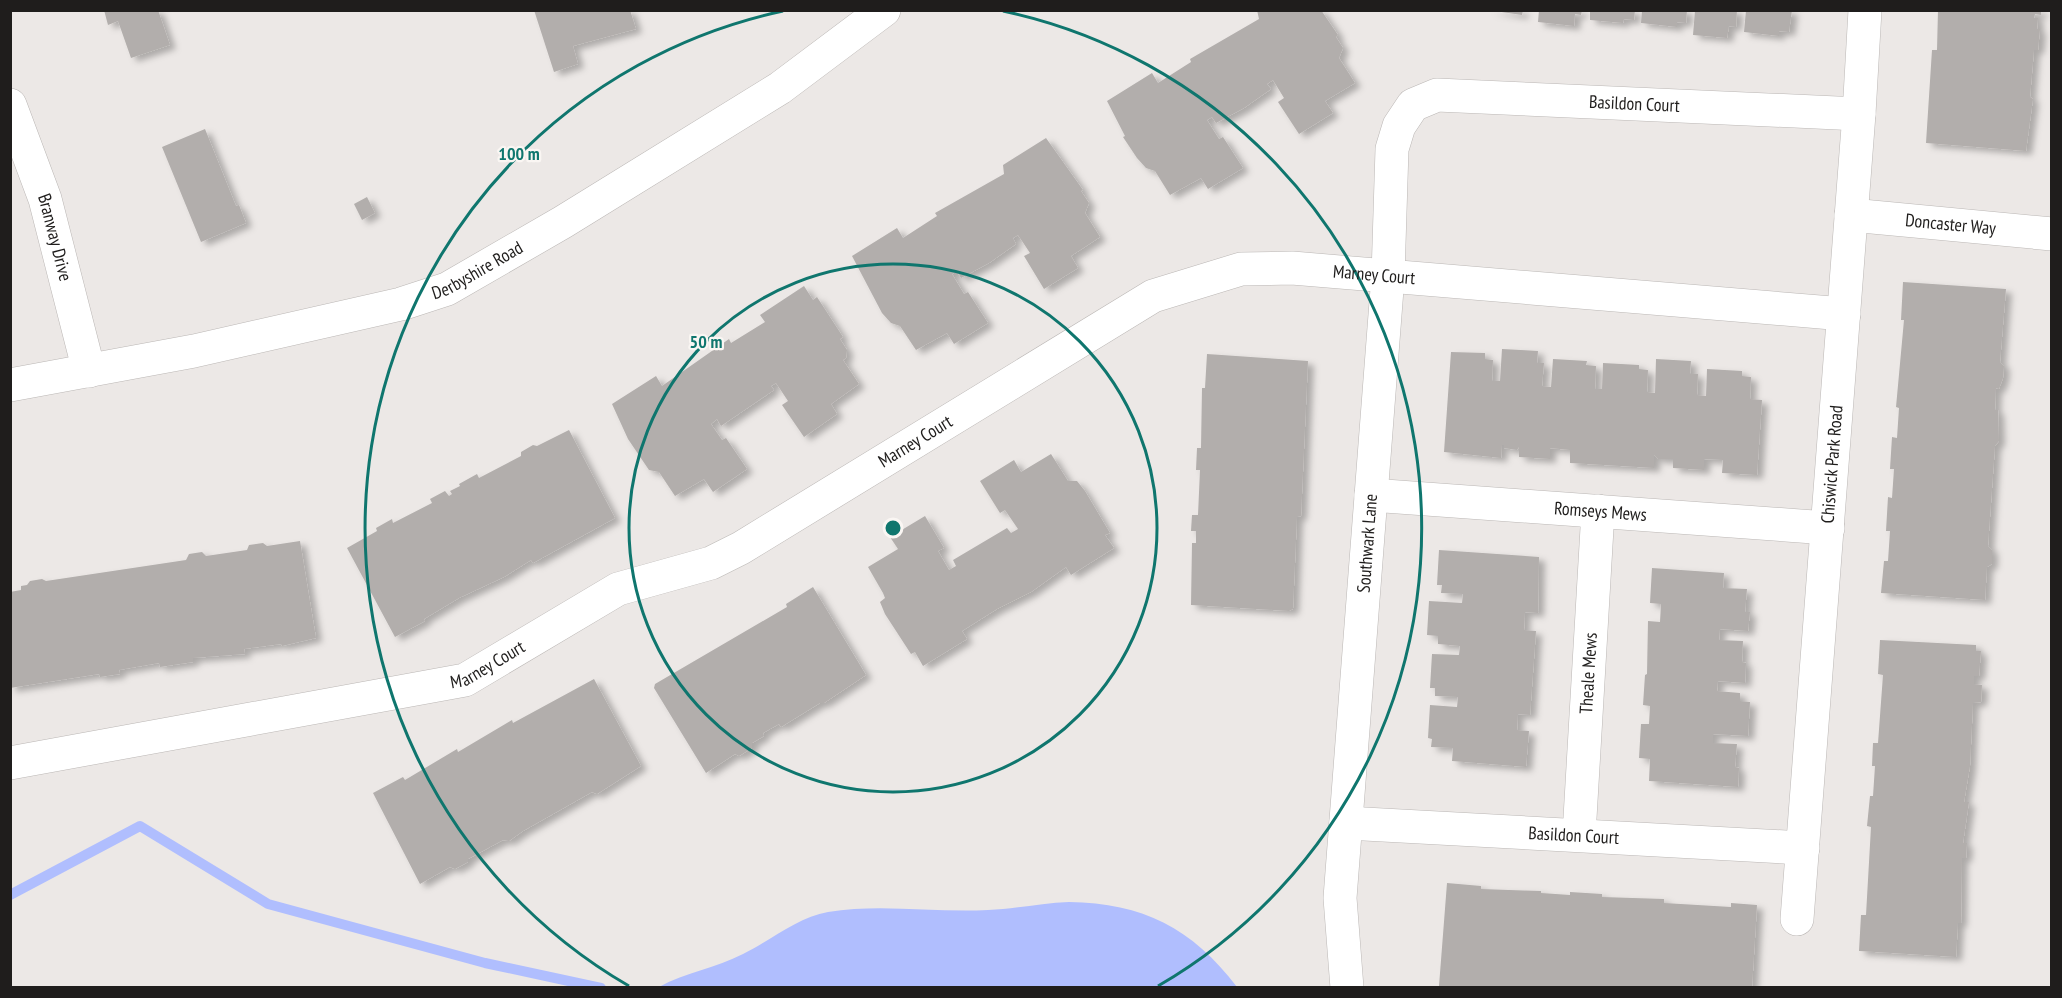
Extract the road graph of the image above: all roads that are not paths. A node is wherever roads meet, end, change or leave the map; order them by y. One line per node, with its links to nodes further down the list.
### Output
1 (884, 10): 10 (street, Derbyshire Road)
2 (1865, 10): 5 (street, Chiswick Park Road)
3 (10, 105): 10 (street, Branway Drive)
4 (1413, 105): 5 (street, Basildon Court); 8 (street, Southwark Lane)
5 (1859, 114): 6 (street, Chiswick Park Road)
6 (1851, 215): 7 (street, Doncaster Way); 9 (street, Chiswick Park Road)
7 (2052, 234)
8 (1388, 276): 9 (street, Marney Court); 12 (street, Southwark Lane); 15 (street, Marney Court)
9 (1844, 314): 14 (street, Chiswick Park Road)
10 (89, 370): 11 (street, Derbyshire Road)
11 (10, 385)
12 (1371, 495): 13 (street, Romseys Mews); 16 (street, Southwark Lane)
13 (1599, 511): 14 (street, Romseys Mews); 17 (street, Theale Mews)
14 (1828, 528): 18 (street, Chiswick Park Road)
15 (10, 762)
16 (1346, 823): 17 (street, Basildon Court); 20 (street, Southwark Lane)
17 (1579, 836): 18 (street, Basildon Court)
18 (1803, 848): 19 (street, Chiswick Park Road)
19 (1797, 919)
20 (1347, 987)

